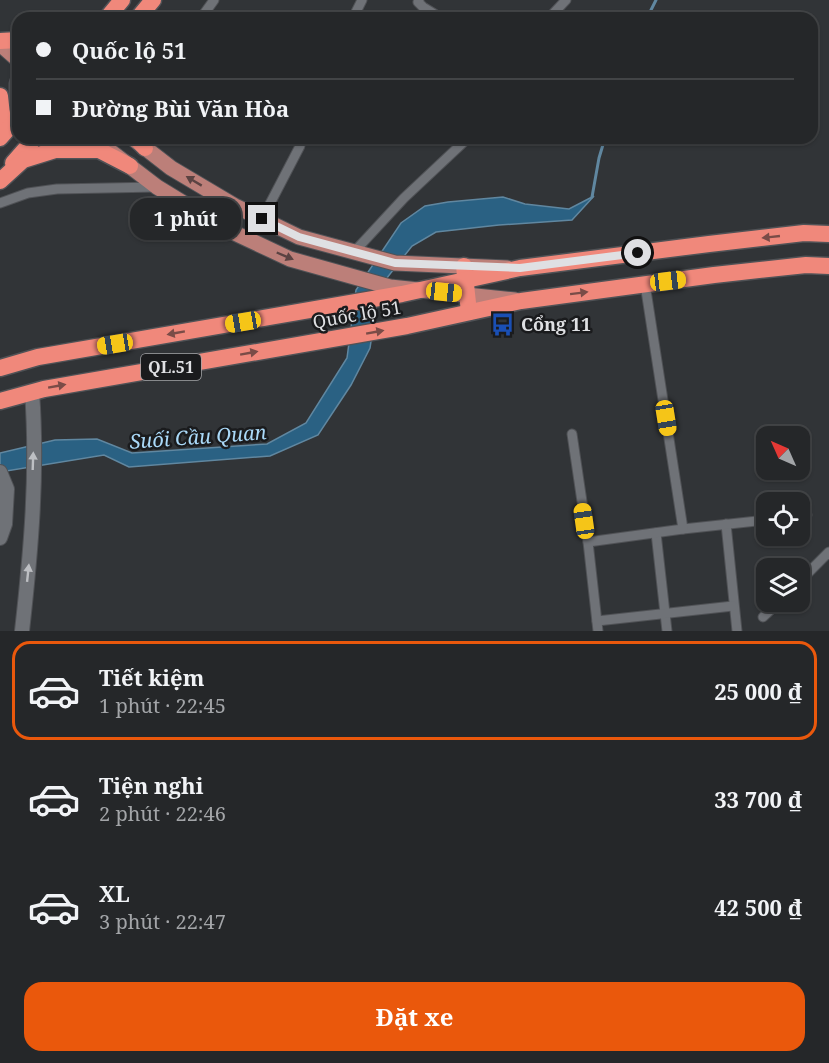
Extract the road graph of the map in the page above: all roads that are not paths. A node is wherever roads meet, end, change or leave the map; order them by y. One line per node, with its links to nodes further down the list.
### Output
1 (122, 0): 5 (highway)
2 (153, 0): 6 (highway)
3 (419, 0): 7 (street)
4 (566, 0): 8 (street)
5 (112, 12)
6 (143, 12)
7 (430, 12)
8 (555, 12)
9 (0, 43): 10 (main road)
10 (12, 54)
11 (0, 96): 12 (highway)
12 (0, 122)
13 (12, 124): 14 (highway)
14 (0, 138)
15 (28, 144): 21 (highway)
16 (101, 144): 20 (main road)
17 (142, 144): 24 (main road, one-way to 17)
18 (462, 144): 26 (street)
19 (300, 146): 24 (street)
20 (129, 166): 21 (highway); 22 (main road)
21 (0, 181)
22 (157, 188): 23 (street); 30 (main road, one-way to 30)
23 (0, 203)
24 (262, 219): 26 (main road)
25 (829, 234): 28 (highway, Quốc lộ 51 / QL.51, one-way to 28)
26 (358, 253): 28 (main road)
27 (829, 266): 29 (highway, Quốc lộ 51 / QL.51)
28 (465, 280): 30 (highway, Quốc lộ 51 / QL.51); 31 (main road); 32 (highway)
29 (645, 284): 31 (highway, Quốc lộ 51 / QL.51, one-way to 29); 40 (street)
30 (396, 291): 33 (highway, Quốc lộ 51 / QL.51, one-way to 33)
31 (521, 301): 32 (highway, Quốc lộ 51 / QL.51)
32 (469, 312): 34 (highway, Quốc lộ 51 / QL.51, one-way to 32)
33 (0, 368)
34 (32, 392): 35 (highway, Quốc lộ 51 / QL.51); 51 (street, one-way to 34)
35 (0, 401)
36 (572, 434): 43 (street)
37 (0, 472): 42 (street)
38 (756, 521): 39 (street)
39 (726, 524): 40 (street); 46 (street)
40 (683, 529): 41 (street)
41 (657, 533): 43 (street); 48 (street)
42 (0, 538)
43 (588, 542): 50 (street)
44 (828, 556): 45 (street)
45 (810, 572)
46 (733, 606): 48 (street); 53 (street)
47 (768, 612): 49 (street)
48 (665, 613): 50 (street); 52 (street)
49 (763, 617)
50 (597, 626)
51 (22, 631)
52 (667, 631)
53 (737, 631)

